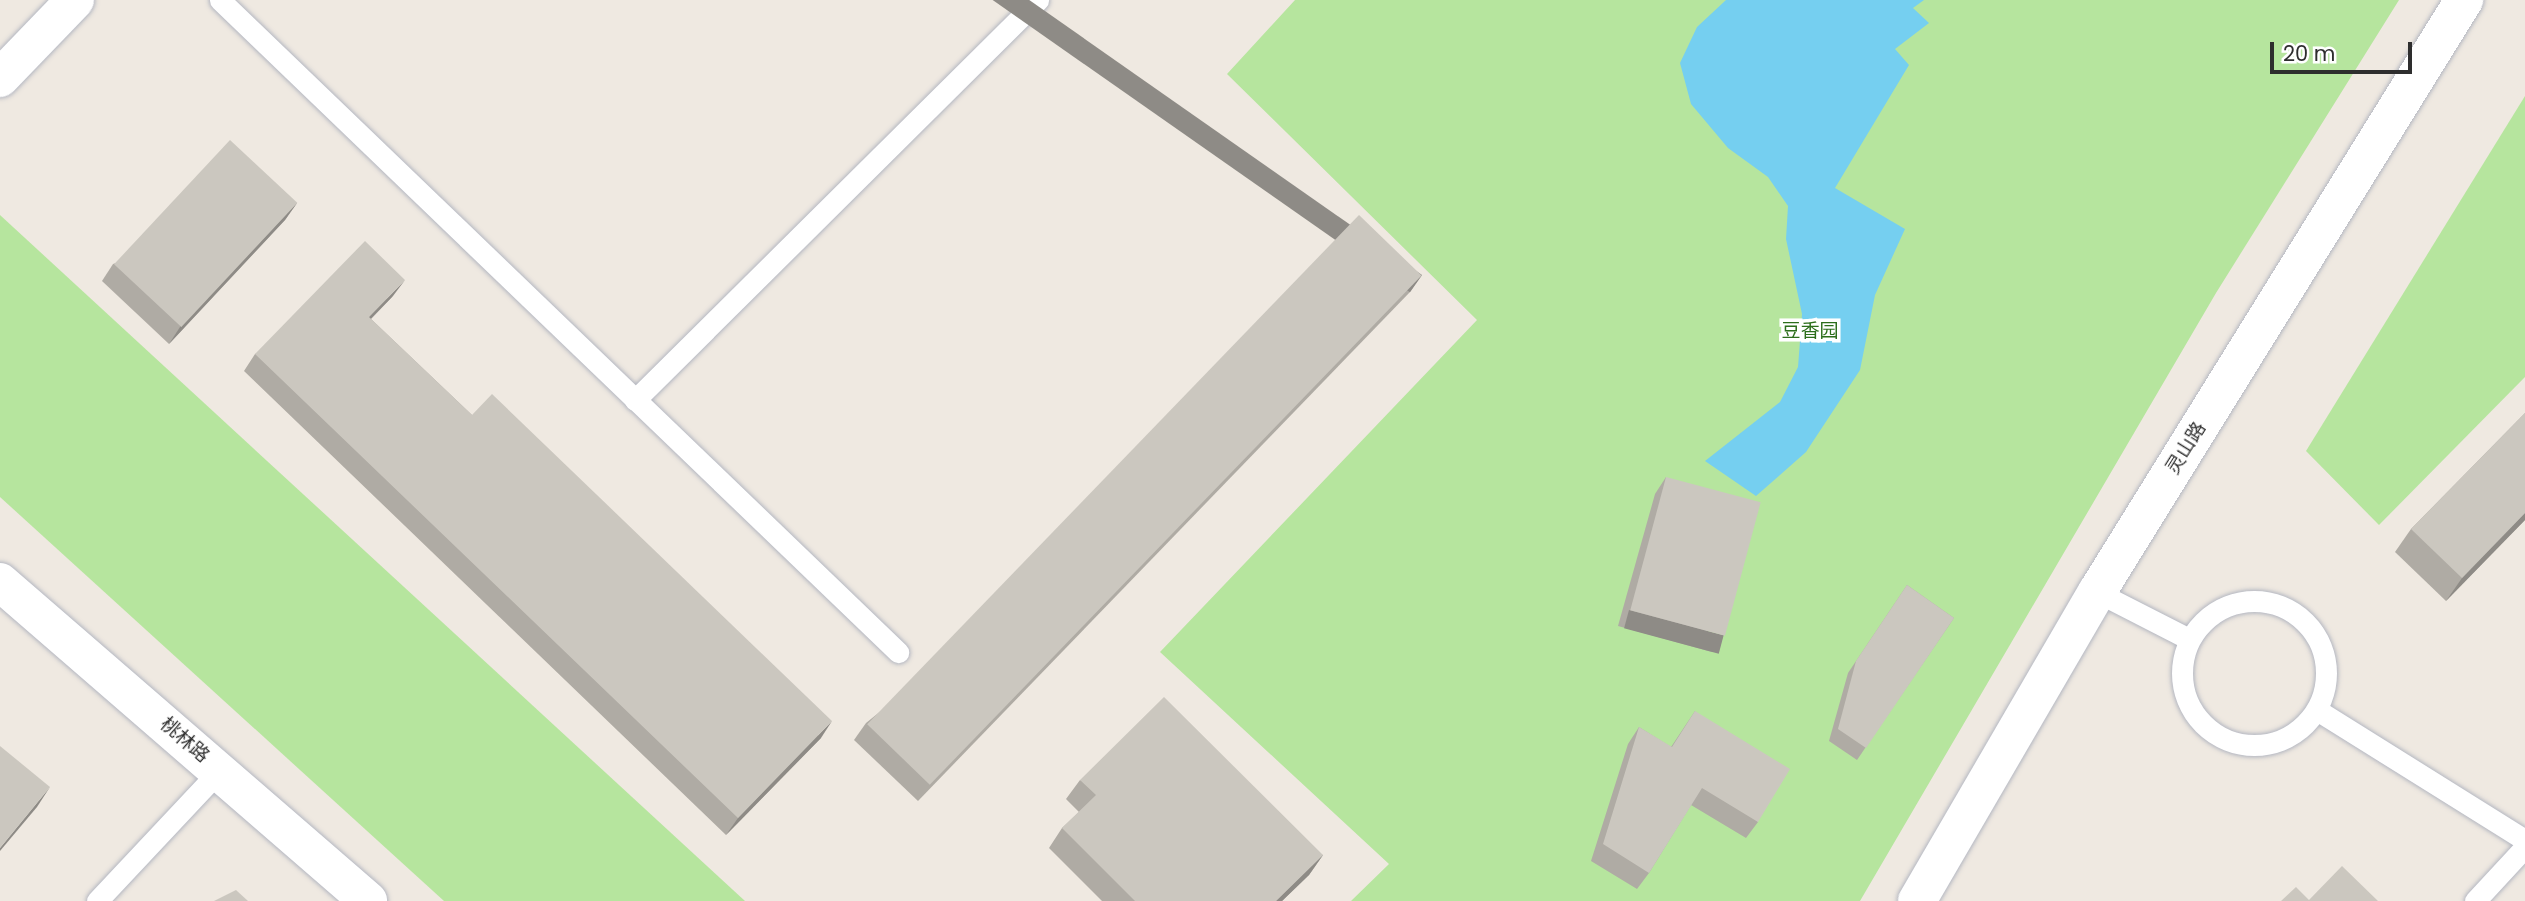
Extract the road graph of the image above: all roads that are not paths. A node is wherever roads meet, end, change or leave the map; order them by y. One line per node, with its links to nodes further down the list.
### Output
1 (75, 0): 5 (street)
2 (220, 0): 6 (lane)
3 (1038, 0): 6 (lane)
4 (2464, 0): 8 (street, 灵山路)
5 (0, 78)
6 (635, 400): 10 (lane)
7 (2, 586): 12 (street, 桃林路)
8 (2097, 592): 9 (lane); 17 (street, 灵山路)
9 (2189, 639): 11 (lane); 11 (lane)
10 (898, 652)
11 (2317, 710): 13 (lane)
12 (220, 770): 15 (lane); 16 (street, 桃林路)
13 (2525, 840)
14 (2525, 847): 18 (lane)
15 (97, 901)
16 (368, 901)
17 (1917, 901)
18 (2475, 901)

